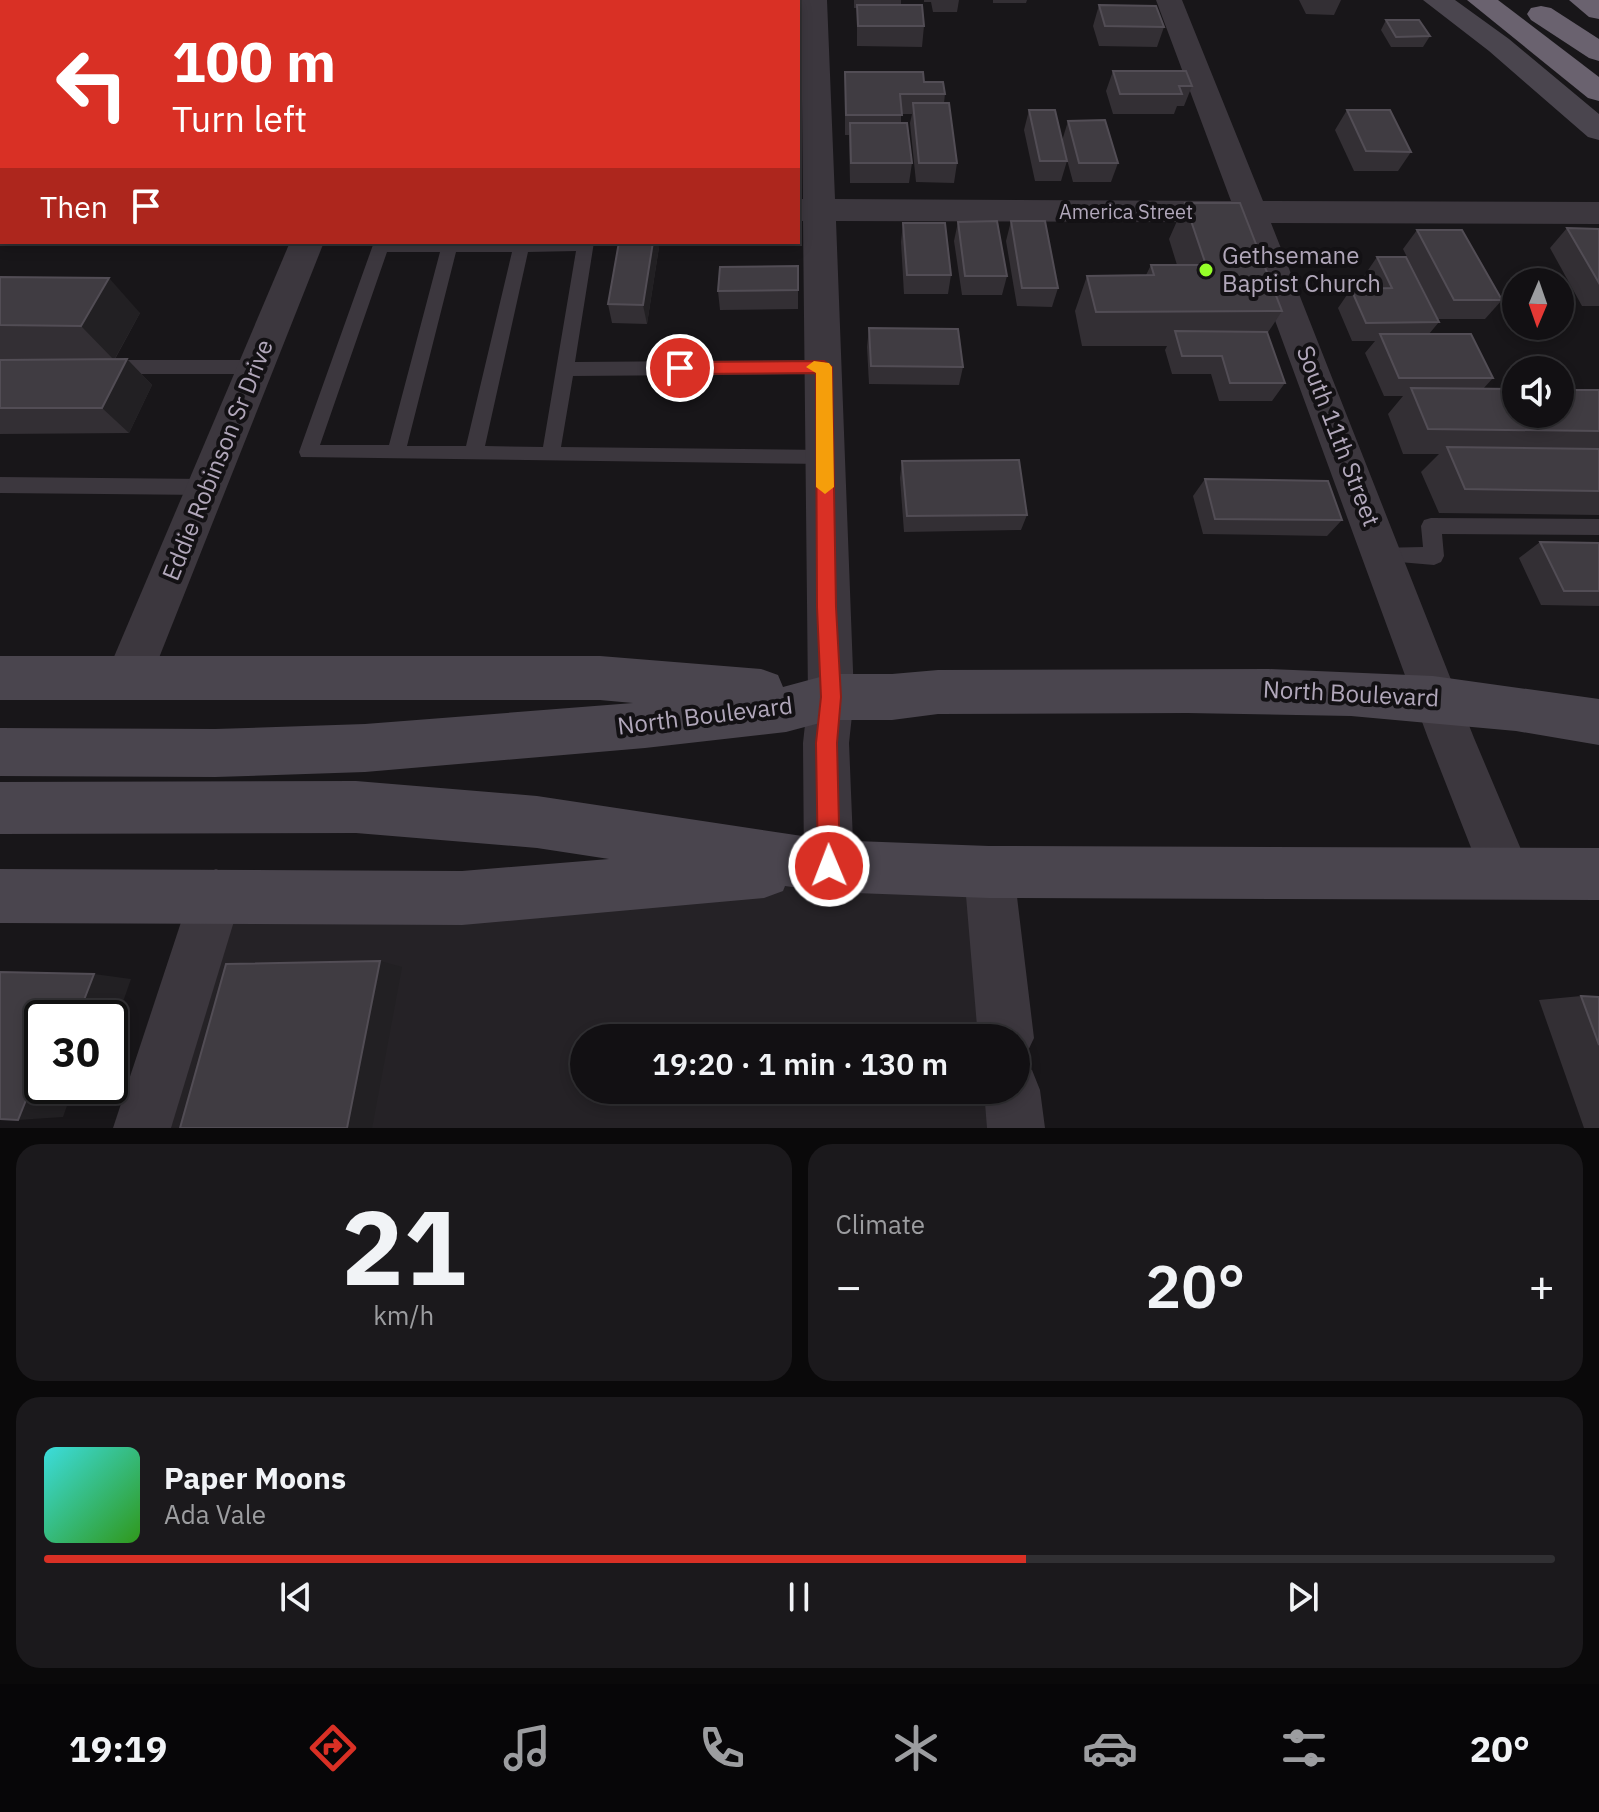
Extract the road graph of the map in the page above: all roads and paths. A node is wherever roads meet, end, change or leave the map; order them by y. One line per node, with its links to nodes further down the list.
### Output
1 (814, 0): 12 (street)
2 (1169, 0): 13 (street, South 11th Street)
3 (1437, 0): 11 (street)
4 (1481, 0): 10 (highway)
5 (1516, 0): 8 (highway); 9 (highway)
6 (1583, 0): 7 (highway)
7 (1599, 11)
8 (1599, 52)
9 (1599, 66)
10 (1599, 92)
11 (1599, 130)
12 (809, 210): 13 (street, America Street); 22 (street)
13 (1251, 212): 14 (street, America Street); 31 (street, South 11th Street)
14 (1599, 213)
15 (306, 244): 21 (street, Eddie Robinson Sr Drive)
16 (381, 244): 17 (lane); 24 (lane)
17 (450, 244): 18 (lane); 24 (lane)
18 (521, 244): 19 (lane); 25 (lane)
19 (586, 244): 23 (lane)
20 (96, 367): 21 (lane)
21 (256, 367): 29 (street, Eddie Robinson Sr Drive)
22 (824, 367): 23 (lane); 27 (street)
23 (565, 369): 26 (lane)
24 (396, 453): 25 (lane)
25 (474, 453): 26 (lane)
26 (551, 454): 27 (lane)
27 (825, 457): 34 (street)
28 (0, 485): 29 (lane)
29 (206, 487): 33 (street, Eddie Robinson Sr Drive)
30 (1599, 527): 31 (lane)
31 (1383, 554): 35 (street, South 11th Street)
32 (0, 678): 33 (street)
33 (128, 678): 34 (street)
34 (831, 697): 35 (street, North Boulevard); 37 (street, North Boulevard); 39 (street)
35 (1437, 697): 36 (street, North Boulevard); 41 (street, South 11th Street)
36 (1599, 722)
37 (0, 752)
38 (0, 808): 39 (street)
39 (829, 866): 40 (street); 43 (street)
40 (989, 872): 41 (street); 45 (street)
41 (1506, 873): 42 (street)
42 (1599, 874)
43 (216, 895): 44 (street); 47 (street)
44 (0, 896)
45 (1005, 1024)
46 (1013, 1104): 48 (street)
47 (142, 1128)
48 (1016, 1128)

